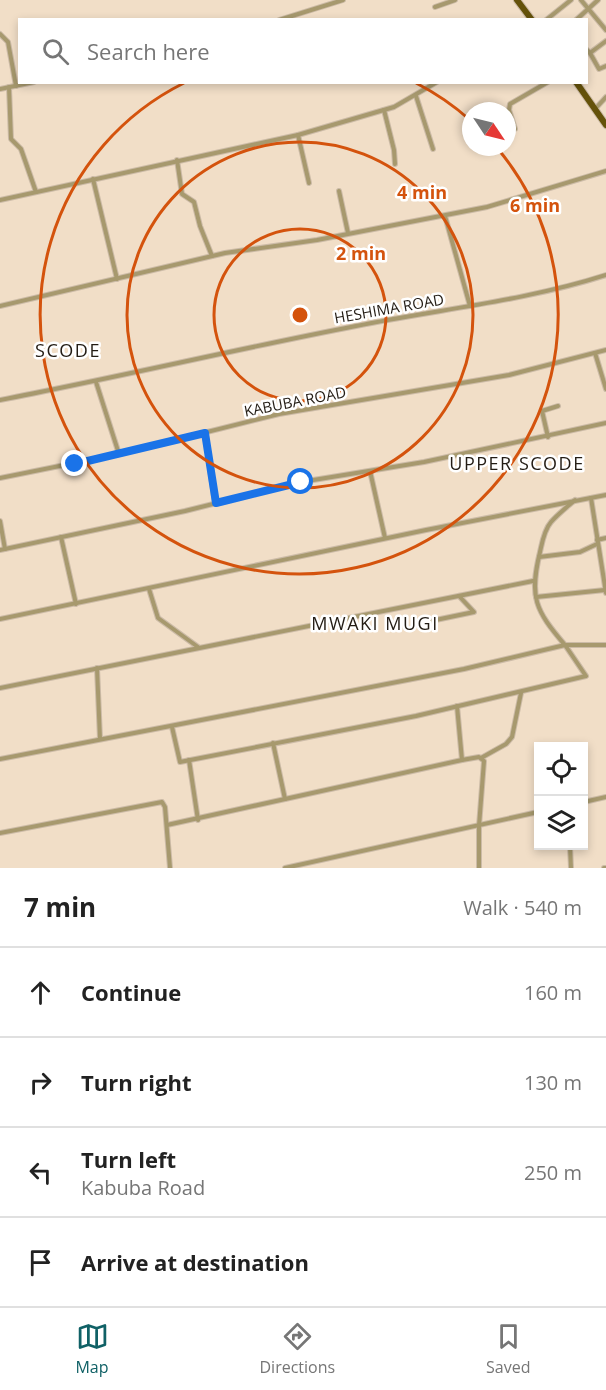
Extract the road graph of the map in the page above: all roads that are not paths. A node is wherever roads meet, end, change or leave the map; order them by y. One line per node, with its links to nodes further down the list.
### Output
1 (343, 0): 7 (street)
2 (455, 0): 8 (street)
3 (517, 0): 11 (highway)
4 (571, 0): 12 (street)
5 (580, 0): 9 (street)
6 (598, 0): 9 (street)
7 (323, 3): 10 (street)
8 (435, 7)
9 (589, 10): 13 (street); 14 (street)
10 (284, 18)
11 (530, 18)
12 (548, 18)
13 (579, 18)
14 (606, 30)
15 (0, 33): 23 (street)
16 (606, 41): 17 (street)
17 (588, 51): 18 (street)
18 (606, 66)
19 (25, 84): 23 (street)
20 (434, 84): 26 (street)
21 (545, 84): 28 (street)
22 (577, 84): 29 (highway)
23 (16, 86): 24 (street)
24 (9, 87): 25 (street); 40 (street)
25 (0, 89)
26 (416, 96): 30 (street); 33 (street)
27 (606, 97): 29 (street)
28 (513, 102)
29 (595, 109): 31 (highway)
30 (384, 110): 32 (street); 35 (street)
31 (606, 125)
32 (298, 135): 34 (street); 38 (street)
33 (433, 149)
34 (177, 160): 37 (street); 44 (street)
35 (395, 164)
36 (606, 171): 42 (street)
37 (93, 179): 40 (street); 46 (street)
38 (309, 183)
39 (339, 191): 43 (street)
40 (36, 192): 41 (street)
41 (0, 200)
42 (445, 216): 43 (street); 48 (street)
43 (348, 233): 44 (street)
44 (212, 256): 46 (street)
45 (606, 275): 48 (street, HESHIMA ROAD)
46 (117, 279): 47 (street)
47 (0, 306)
48 (470, 306): 51 (street, HESHIMA ROAD)
49 (606, 350): 50 (street, KABUBA ROAD)
50 (595, 353): 52 (street); 56 (street, KABUBA ROAD)
51 (96, 382): 53 (street, HESHIMA ROAD); 58 (street)
52 (606, 389)
53 (0, 400)
54 (558, 406): 57 (street)
55 (606, 423): 57 (street)
56 (205, 433): 58 (street, KABUBA ROAD); 64 (street)
57 (548, 437): 59 (street)
58 (119, 454): 60 (street, KABUBA ROAD)
59 (370, 471): 64 (street); 67 (street)
60 (0, 478)
61 (606, 495): 62 (street)
62 (591, 498): 63 (street); 69 (street)
63 (575, 500): 67 (street); 71 (street)
64 (216, 503): 66 (street)
65 (0, 521): 70 (street)
66 (62, 537): 70 (street); 78 (street)
67 (385, 538): 74 (street)
68 (606, 538): 69 (street)
69 (597, 542): 71 (street); 73 (street)
70 (2, 550)
71 (539, 557): 72 (street)
72 (533, 581): 76 (street); 77 (street)
73 (605, 582): 75 (street)
74 (148, 589): 78 (street); 83 (street)
75 (606, 592): 77 (street)
76 (459, 595): 80 (street); 83 (street)
77 (536, 597): 81 (street)
78 (76, 604): 79 (street)
79 (0, 619)
80 (426, 622)
81 (565, 645): 82 (street); 86 (street); 88 (street)
82 (606, 645)
83 (198, 648): 84 (street)
84 (97, 668): 85 (street); 89 (street)
85 (0, 688)
86 (521, 693): 87 (street); 91 (street)
87 (456, 706): 90 (street); 94 (street)
88 (172, 727): 89 (street); 93 (street)
89 (100, 739): 92 (street)
90 (273, 743): 93 (street); 96 (street)
91 (481, 758): 94 (street); 101 (street)
92 (0, 759)
93 (189, 760): 99 (street)
94 (462, 760): 96 (street)
95 (606, 797): 97 (street)
96 (285, 799): 99 (street)
97 (588, 801)
98 (534, 813): 101 (street)
99 (198, 820): 100 (street)
100 (167, 825): 102 (street); 104 (street)
101 (479, 826): 105 (street); 106 (street)
102 (0, 833)
103 (570, 850): 107 (street)
104 (170, 868)
105 (285, 868)
106 (479, 868)
107 (571, 868)

